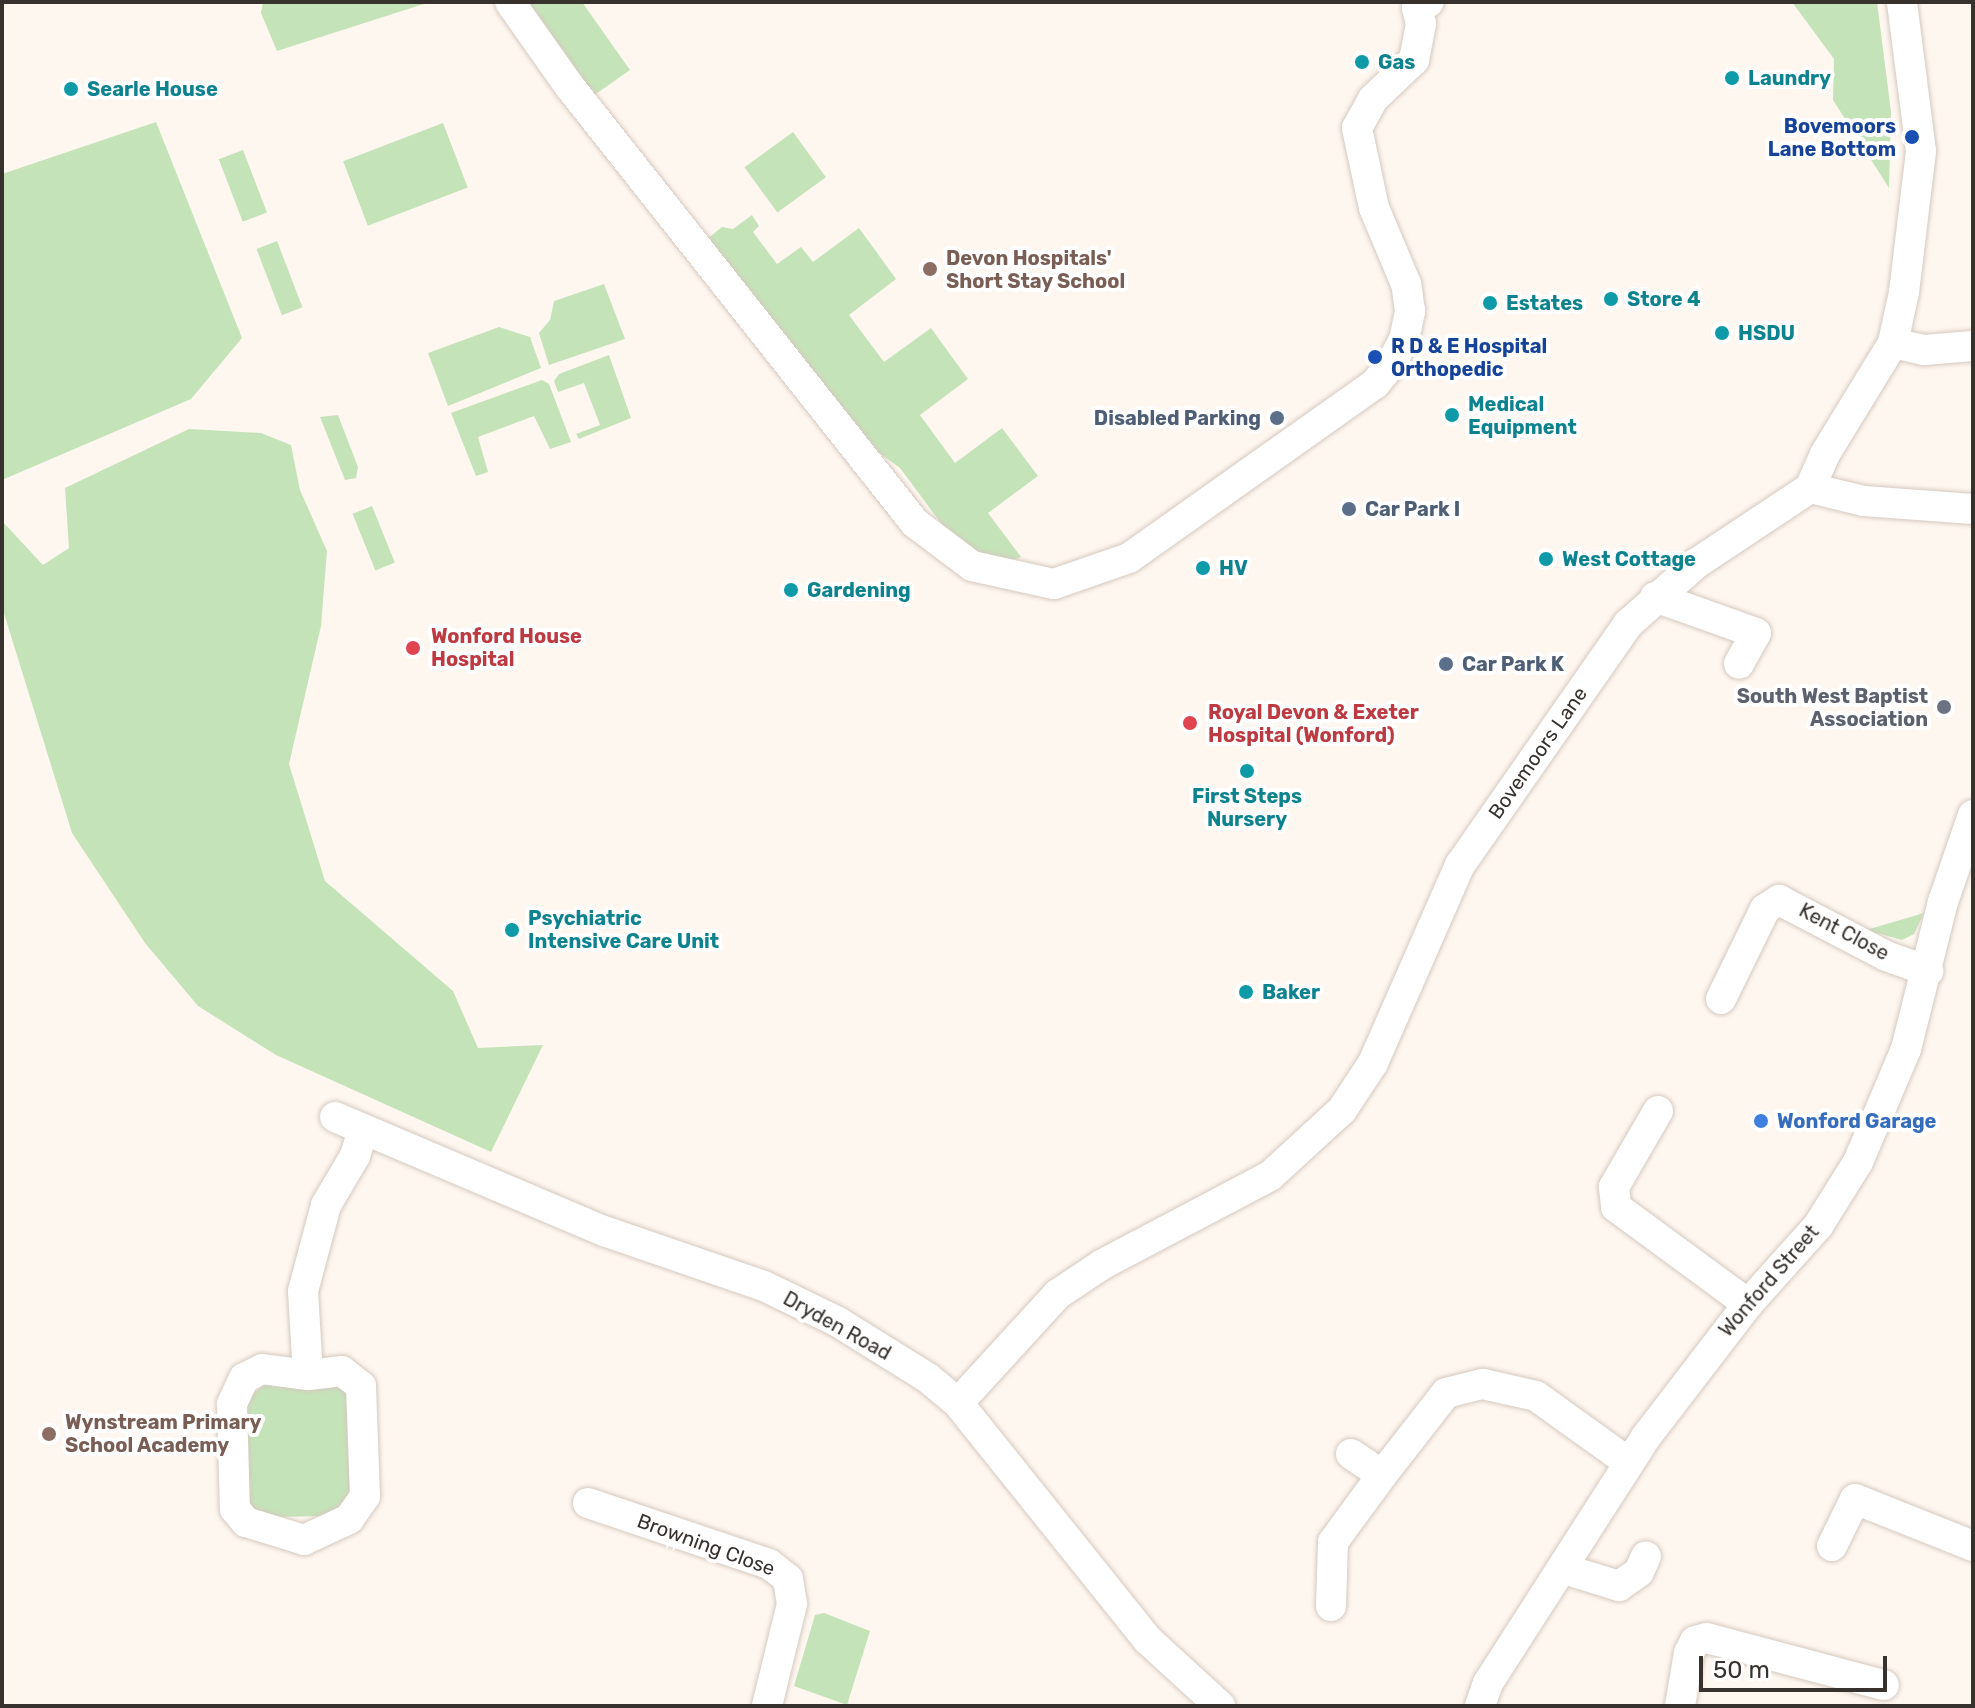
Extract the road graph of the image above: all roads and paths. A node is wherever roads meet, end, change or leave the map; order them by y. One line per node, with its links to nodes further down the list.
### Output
1 (510, 2): 2 (street)
2 (1429, 2)
3 (1902, 2): 4 (street)
4 (1893, 343): 5 (street); 6 (street)
5 (1973, 346)
6 (1810, 488): 7 (street); 8 (street, Bovemoors Lane)
7 (1973, 509)
8 (1655, 597): 9 (street); 19 (street, Bovemoors Lane)
9 (1739, 664)
10 (1973, 815): 11 (street, Wonford Street)
11 (1964, 867): 12 (street, Wonford Street)
12 (1928, 971): 13 (street, Kent Close); 17 (street, Wonford Street)
13 (1721, 999)
14 (1658, 1111): 17 (street)
15 (335, 1117): 16 (street, Dryden Road)
16 (363, 1129): 18 (street); 19 (street, Dryden Road)
17 (1748, 1304): 21 (street, Wonford Street)
18 (308, 1375): 18 (street)
19 (958, 1403): 31 (street, Dryden Road)
20 (1351, 1454): 22 (street)
21 (1628, 1462): 22 (street); 27 (street, Wonford Street)
22 (1382, 1475): 28 (street)
23 (588, 1503): 30 (street, Browning Close)
24 (1832, 1546): 25 (street)
25 (1973, 1546)
26 (1646, 1556): 27 (street)
27 (1564, 1569): 32 (street, Wonford Street)
28 (1331, 1606)
29 (1884, 1685): 33 (street)
30 (767, 1706)
31 (1220, 1706)
32 (1480, 1706)
33 (1680, 1706)

